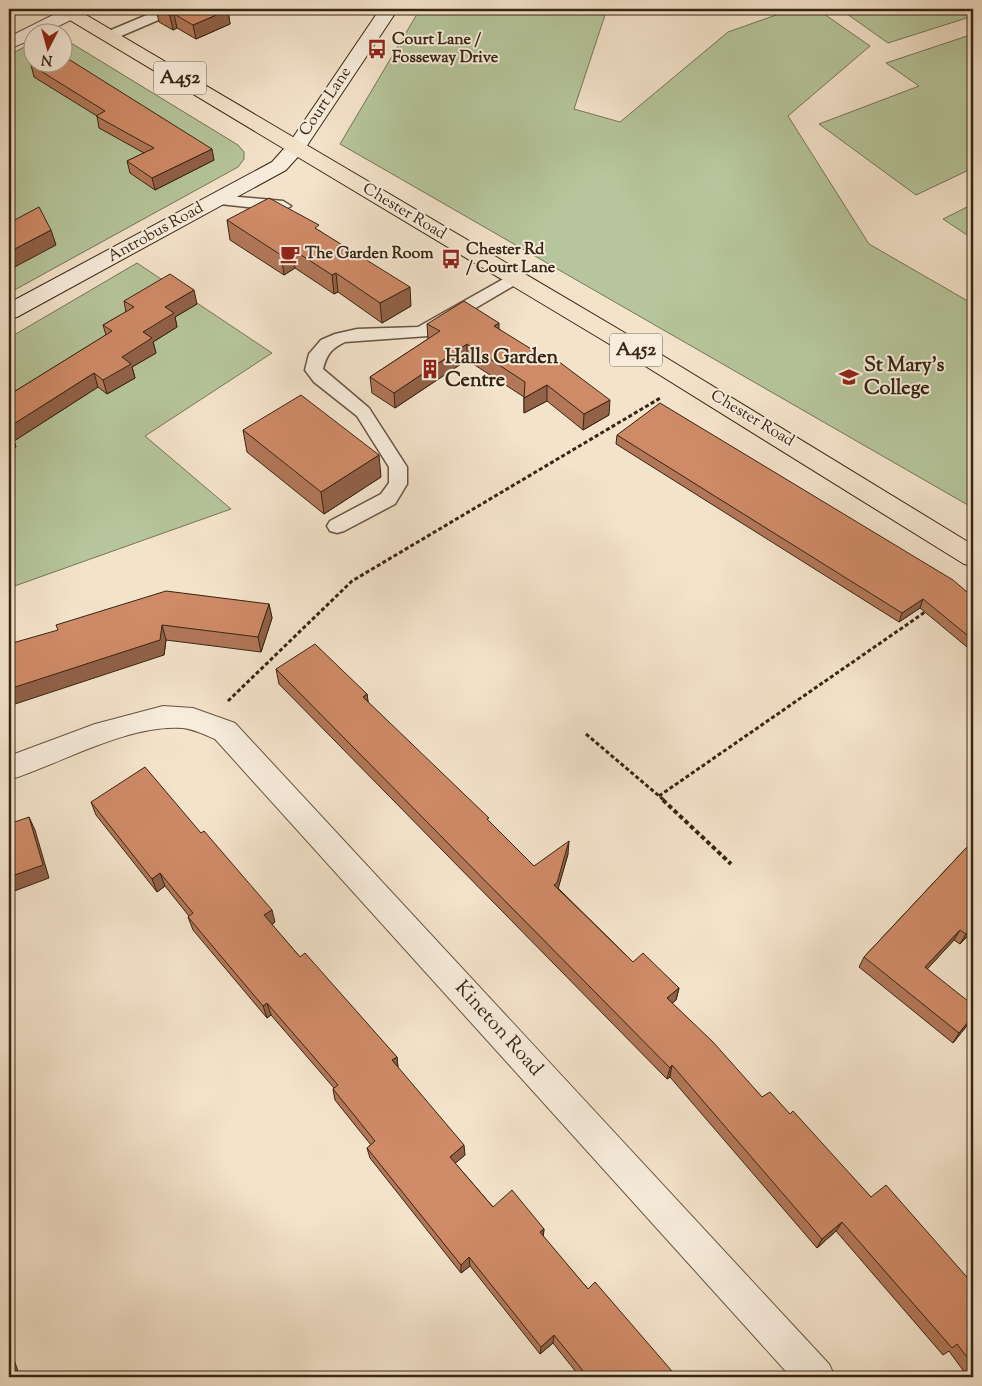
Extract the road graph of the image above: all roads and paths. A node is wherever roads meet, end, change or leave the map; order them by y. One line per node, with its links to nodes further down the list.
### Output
1 (172, 9): 4 (lane)
2 (389, 9): 6 (street, Court Lane)
3 (68, 11): 4 (highway, Chester Road / A452); 5 (street)
4 (109, 36): 6 (highway, Chester Road / A452)
5 (9, 44)
6 (297, 146): 7 (street, Antrobus Road); 9 (highway, Chester Road / A452)
7 (217, 200): 8 (lane); 10 (street, Antrobus Road)
8 (283, 206)
9 (514, 278): 11 (highway, Chester Road / A452); 12 (lane)
10 (9, 312)
11 (688, 381): 13 (highway, Chester Road / A452); 15 (path)
12 (337, 526)
13 (973, 557)
14 (933, 606): 18 (path)
15 (206, 722): 17 (street, Kineton Road); 20 (street, Kineton Road)
16 (586, 734): 18 (path)
17 (9, 768)
18 (658, 796): 19 (path)
19 (731, 864)
20 (816, 1377)

